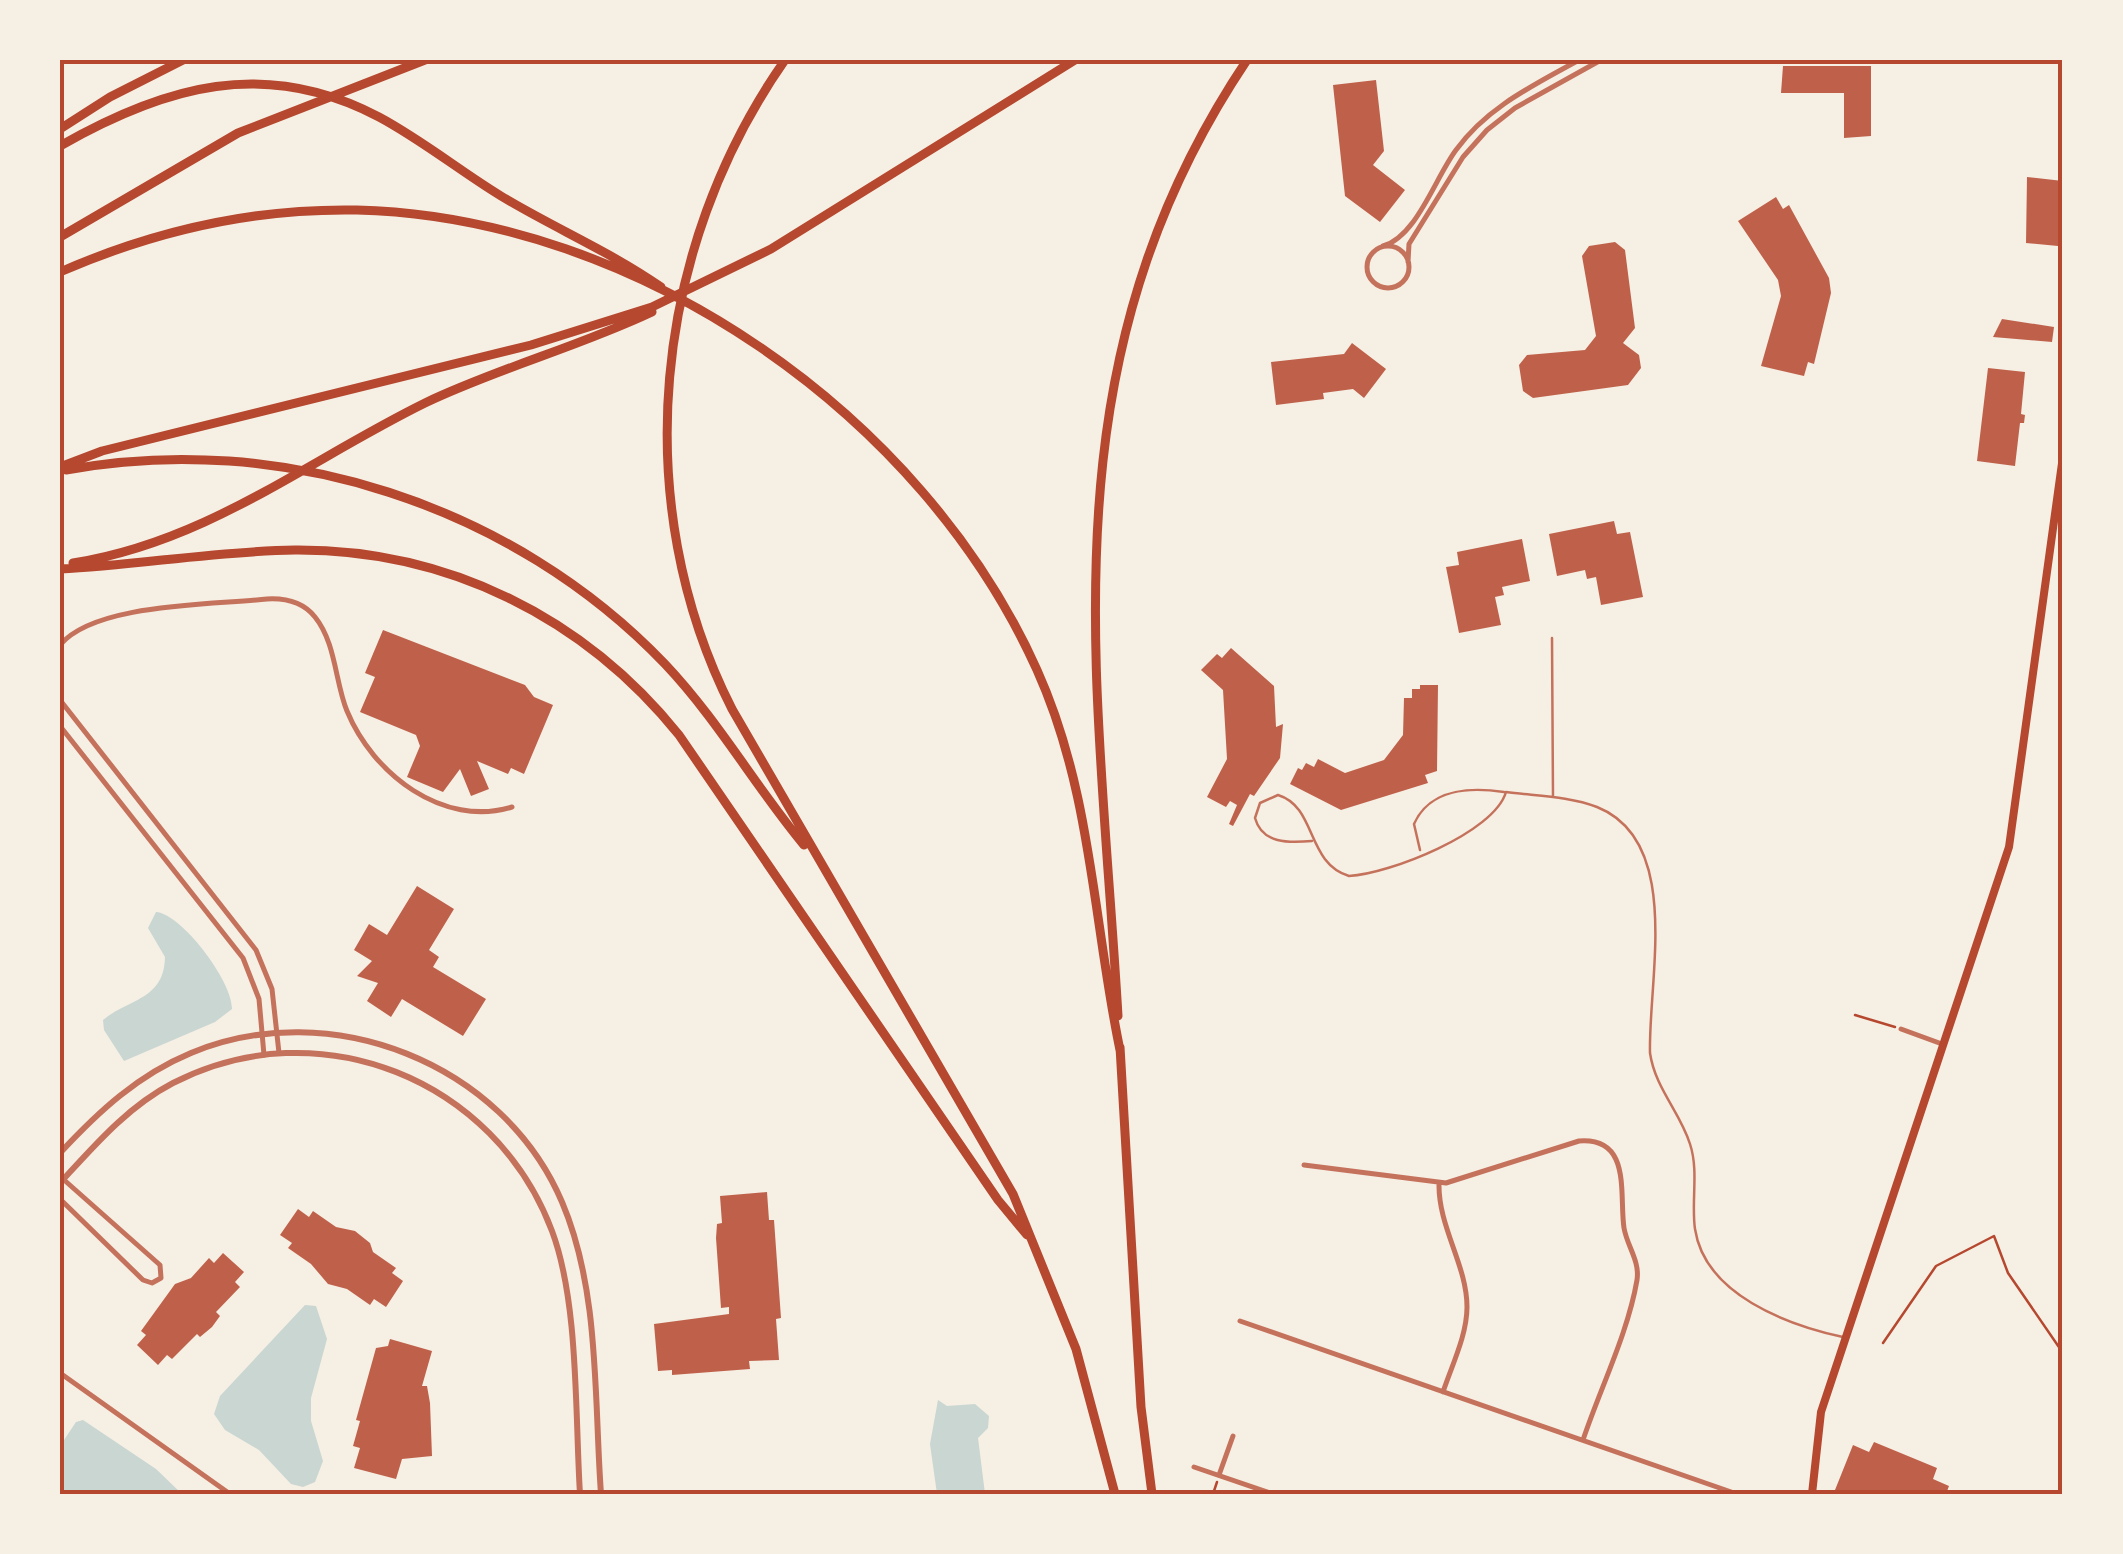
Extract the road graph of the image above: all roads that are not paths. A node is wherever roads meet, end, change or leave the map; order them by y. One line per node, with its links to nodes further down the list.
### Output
1 (183, 60): 8 (highway)
2 (425, 60): 10 (highway)
3 (785, 60): 28 (highway)
4 (1075, 60): 15 (highway)
5 (1247, 60): 33 (highway)
6 (1579, 60): 11 (street)
7 (1600, 60): 12 (street)
8 (60, 129)
9 (60, 146): 14 (highway)
10 (60, 237)
11 (1383, 246): 12 (street); 12 (street)
12 (1408, 262)
13 (60, 272): 14 (highway)
14 (632, 272): 33 (highway)
15 (652, 310): 17 (highway); 18 (highway)
16 (2063, 456): 32 (main road)
17 (60, 469): 28 (highway)
18 (60, 567): 41 (highway)
19 (1552, 638): 24 (lane)
20 (60, 645): 25 (street)
21 (60, 700): 30 (street)
22 (60, 726): 31 (street)
23 (1506, 792): 24 (lane); 27 (lane); 27 (lane)
24 (1553, 798): 45 (lane)
25 (512, 807)
26 (1312, 841): 26 (lane); 27 (lane)
27 (1421, 853)
28 (822, 866): 41 (highway)
29 (1902, 1029): 32 (street)
30 (278, 1033): 31 (street); 34 (street); 54 (street)
31 (263, 1034): 35 (street); 36 (street)
32 (1945, 1045): 45 (main road)
33 (1120, 1050): 56 (highway)
34 (279, 1053): 35 (street); 53 (street)
35 (264, 1054): 38 (street)
36 (60, 1153)
37 (1304, 1165): 39 (street)
38 (62, 1181): 42 (street)
39 (1438, 1183): 47 (street); 49 (street)
40 (60, 1198): 43 (street)
41 (1036, 1246): 55 (highway)
42 (155, 1262): 43 (street); 43 (street)
43 (141, 1277)
44 (1240, 1321): 47 (street)
45 (1845, 1337): 59 (main road)
46 (60, 1373): 52 (street)
47 (1443, 1392): 49 (street)
48 (1233, 1436): 51 (street)
49 (1582, 1440): 58 (street)
50 (1194, 1466): 51 (street)
51 (1220, 1476): 57 (street)
52 (230, 1494)
53 (580, 1494)
54 (600, 1494)
55 (1115, 1494)
56 (1152, 1494)
57 (1273, 1494)
58 (1737, 1494)
59 (1812, 1494)

